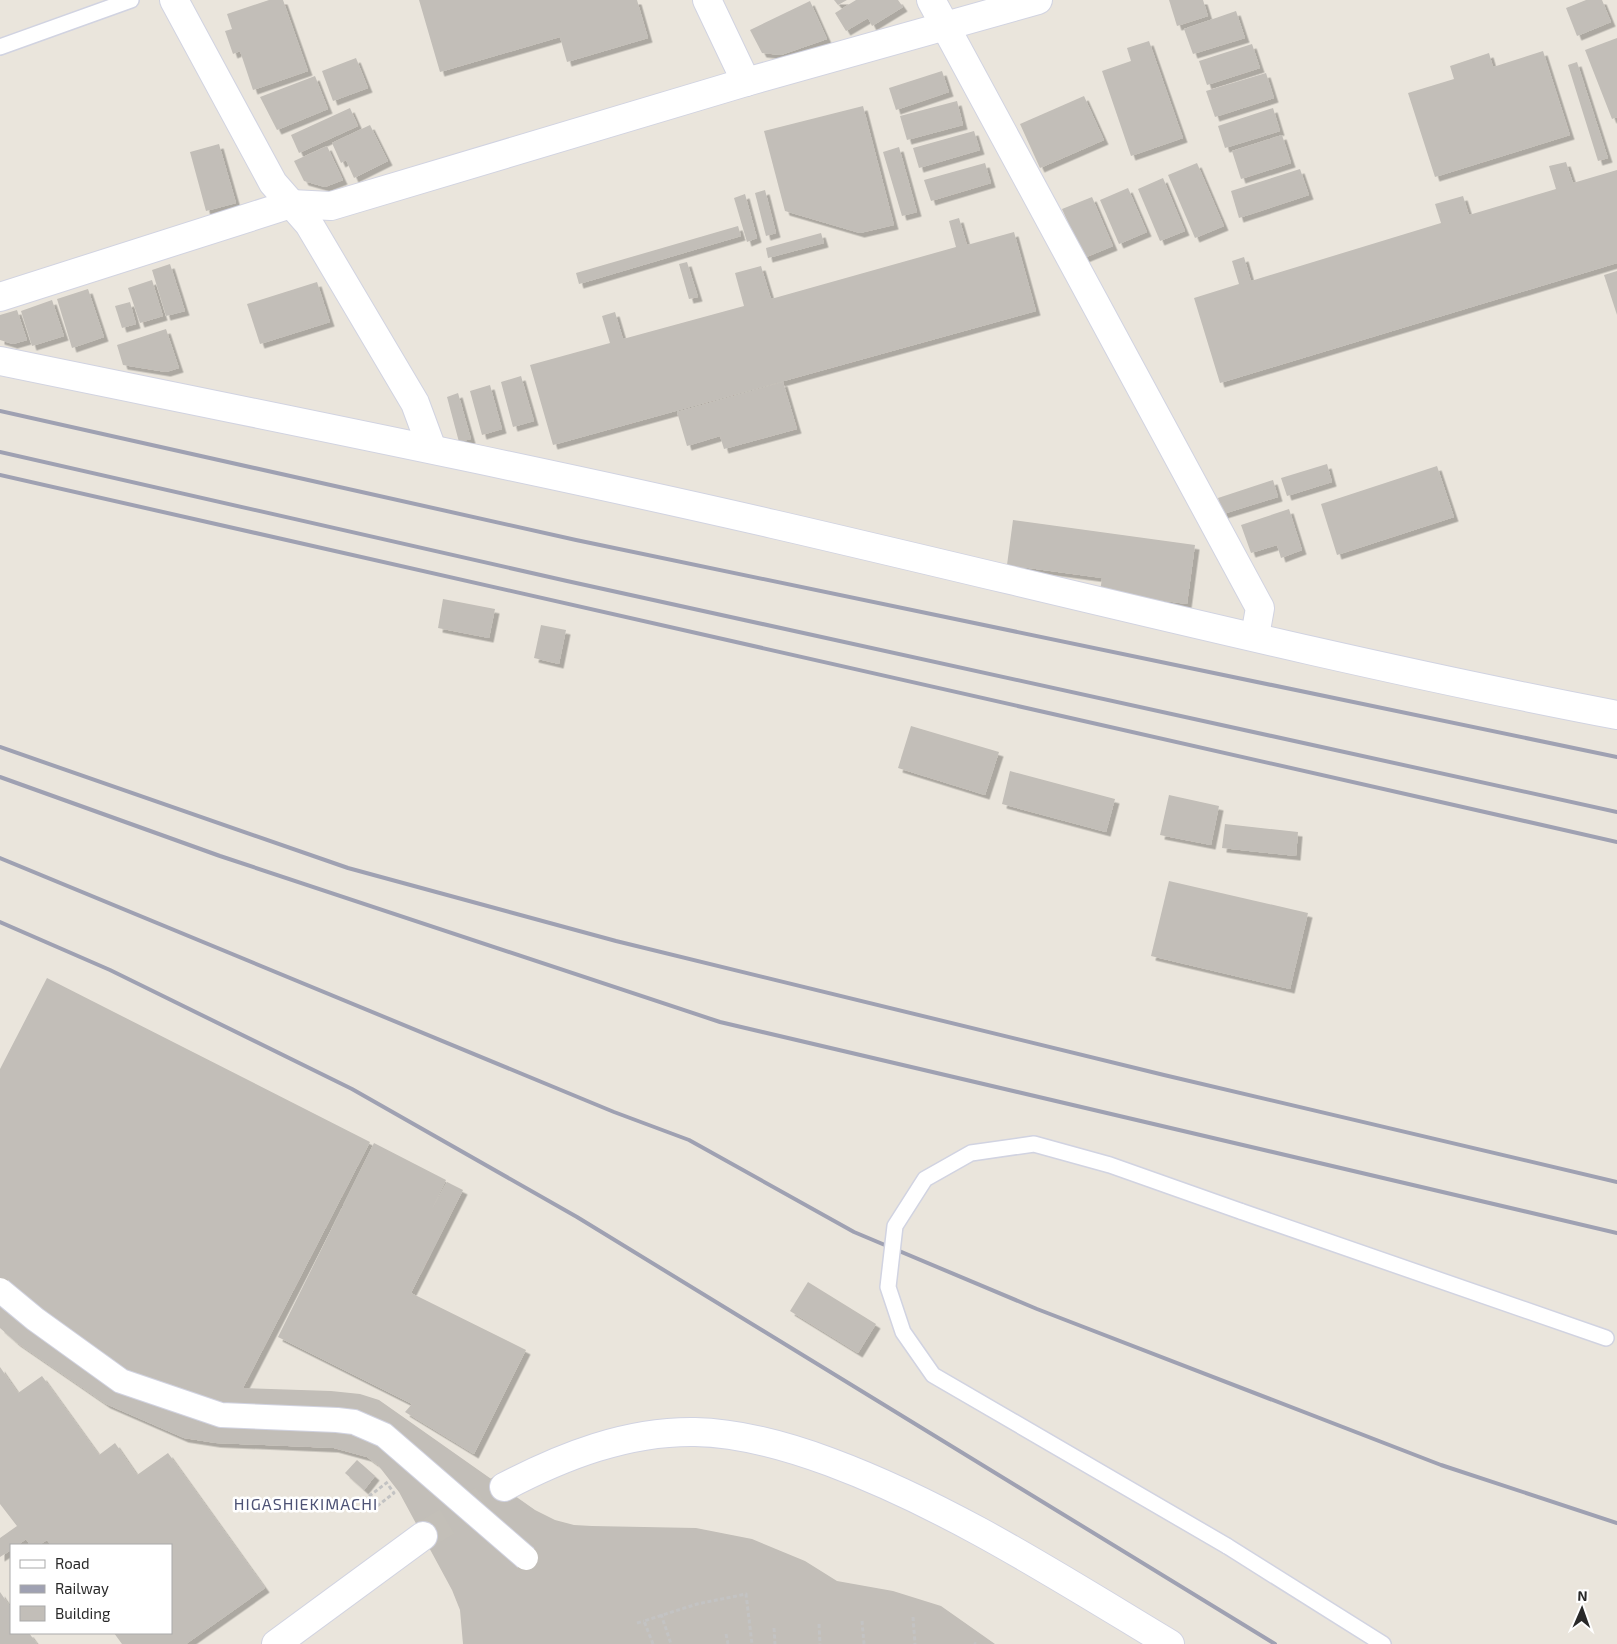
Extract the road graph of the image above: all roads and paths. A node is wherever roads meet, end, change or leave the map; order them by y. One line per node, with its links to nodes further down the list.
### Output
1 (131, 0): 7 (lane)
2 (174, 0): 9 (street)
3 (707, 0): 8 (street)
4 (931, 0): 6 (street)
5 (1038, 0): 6 (street)
6 (945, 26): 8 (street); 13 (street)
7 (0, 47)
8 (746, 82): 9 (street)
9 (291, 204): 10 (street); 12 (street)
10 (0, 297)
11 (0, 361): 12 (street)
12 (432, 450): 13 (street)
13 (1256, 636): 14 (street)
14 (1617, 715)
15 (0, 1290): 21 (street, bridge)
16 (1606, 1338): 40 (lane, bridge)
17 (390, 1480): 18 (path)
18 (388, 1486)
19 (504, 1487): 39 (street)
20 (423, 1536): 30 (street)
21 (526, 1558)
22 (661, 1614): 24 (path); 32 (path); 34 (path)
23 (913, 1617): 38 (path)
24 (644, 1620): 26 (path); 31 (path)
25 (862, 1621): 37 (path)
26 (637, 1623)
27 (819, 1624): 36 (path)
28 (774, 1628): 35 (path)
29 (726, 1634): 33 (path)
30 (276, 1644)
31 (653, 1644)
32 (671, 1644)
33 (728, 1644)
34 (752, 1644)
35 (775, 1644)
36 (820, 1644)
37 (864, 1644)
38 (915, 1644)
39 (1170, 1644)
40 (1384, 1644)

